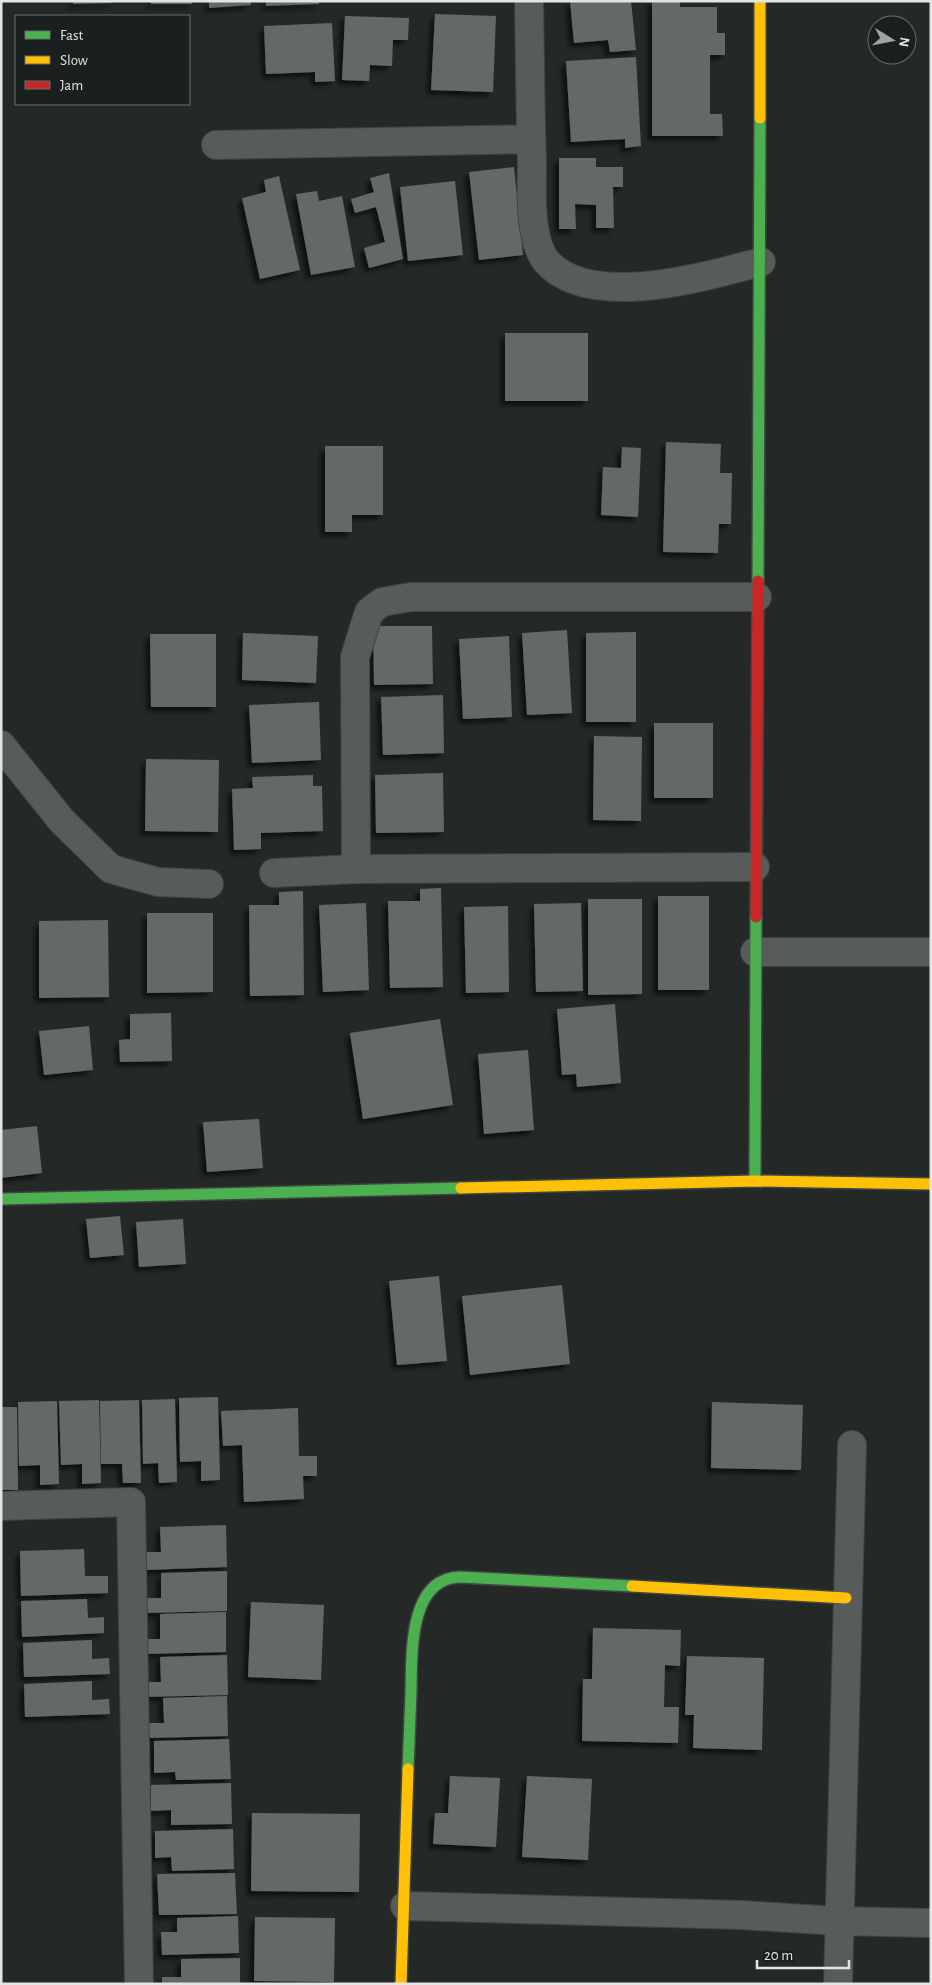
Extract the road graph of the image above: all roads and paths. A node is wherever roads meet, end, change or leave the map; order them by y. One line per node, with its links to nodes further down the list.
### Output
1 (529, 1): 3 (street)
2 (760, 1): 5 (street)
3 (531, 139): 4 (street); 5 (street)
4 (216, 145)
5 (761, 262): 6 (street)
6 (758, 597): 8 (street); 9 (street)
7 (1, 745): 11 (street)
8 (755, 867): 9 (street); 12 (street)
9 (356, 869): 10 (street)
10 (274, 873)
11 (208, 884)
12 (755, 952): 13 (street); 14 (street)
13 (931, 952)
14 (755, 1181): 15 (street); 16 (street)
15 (931, 1184)
16 (1, 1199)
17 (852, 1445): 19 (street)
18 (1, 1506): 23 (street)
19 (846, 1598): 20 (street); 21 (street)
20 (405, 1906): 21 (street); 24 (street)
21 (838, 1921): 22 (street); 25 (street)
22 (931, 1923)
23 (139, 1984)
24 (401, 1984)
25 (838, 1984)

